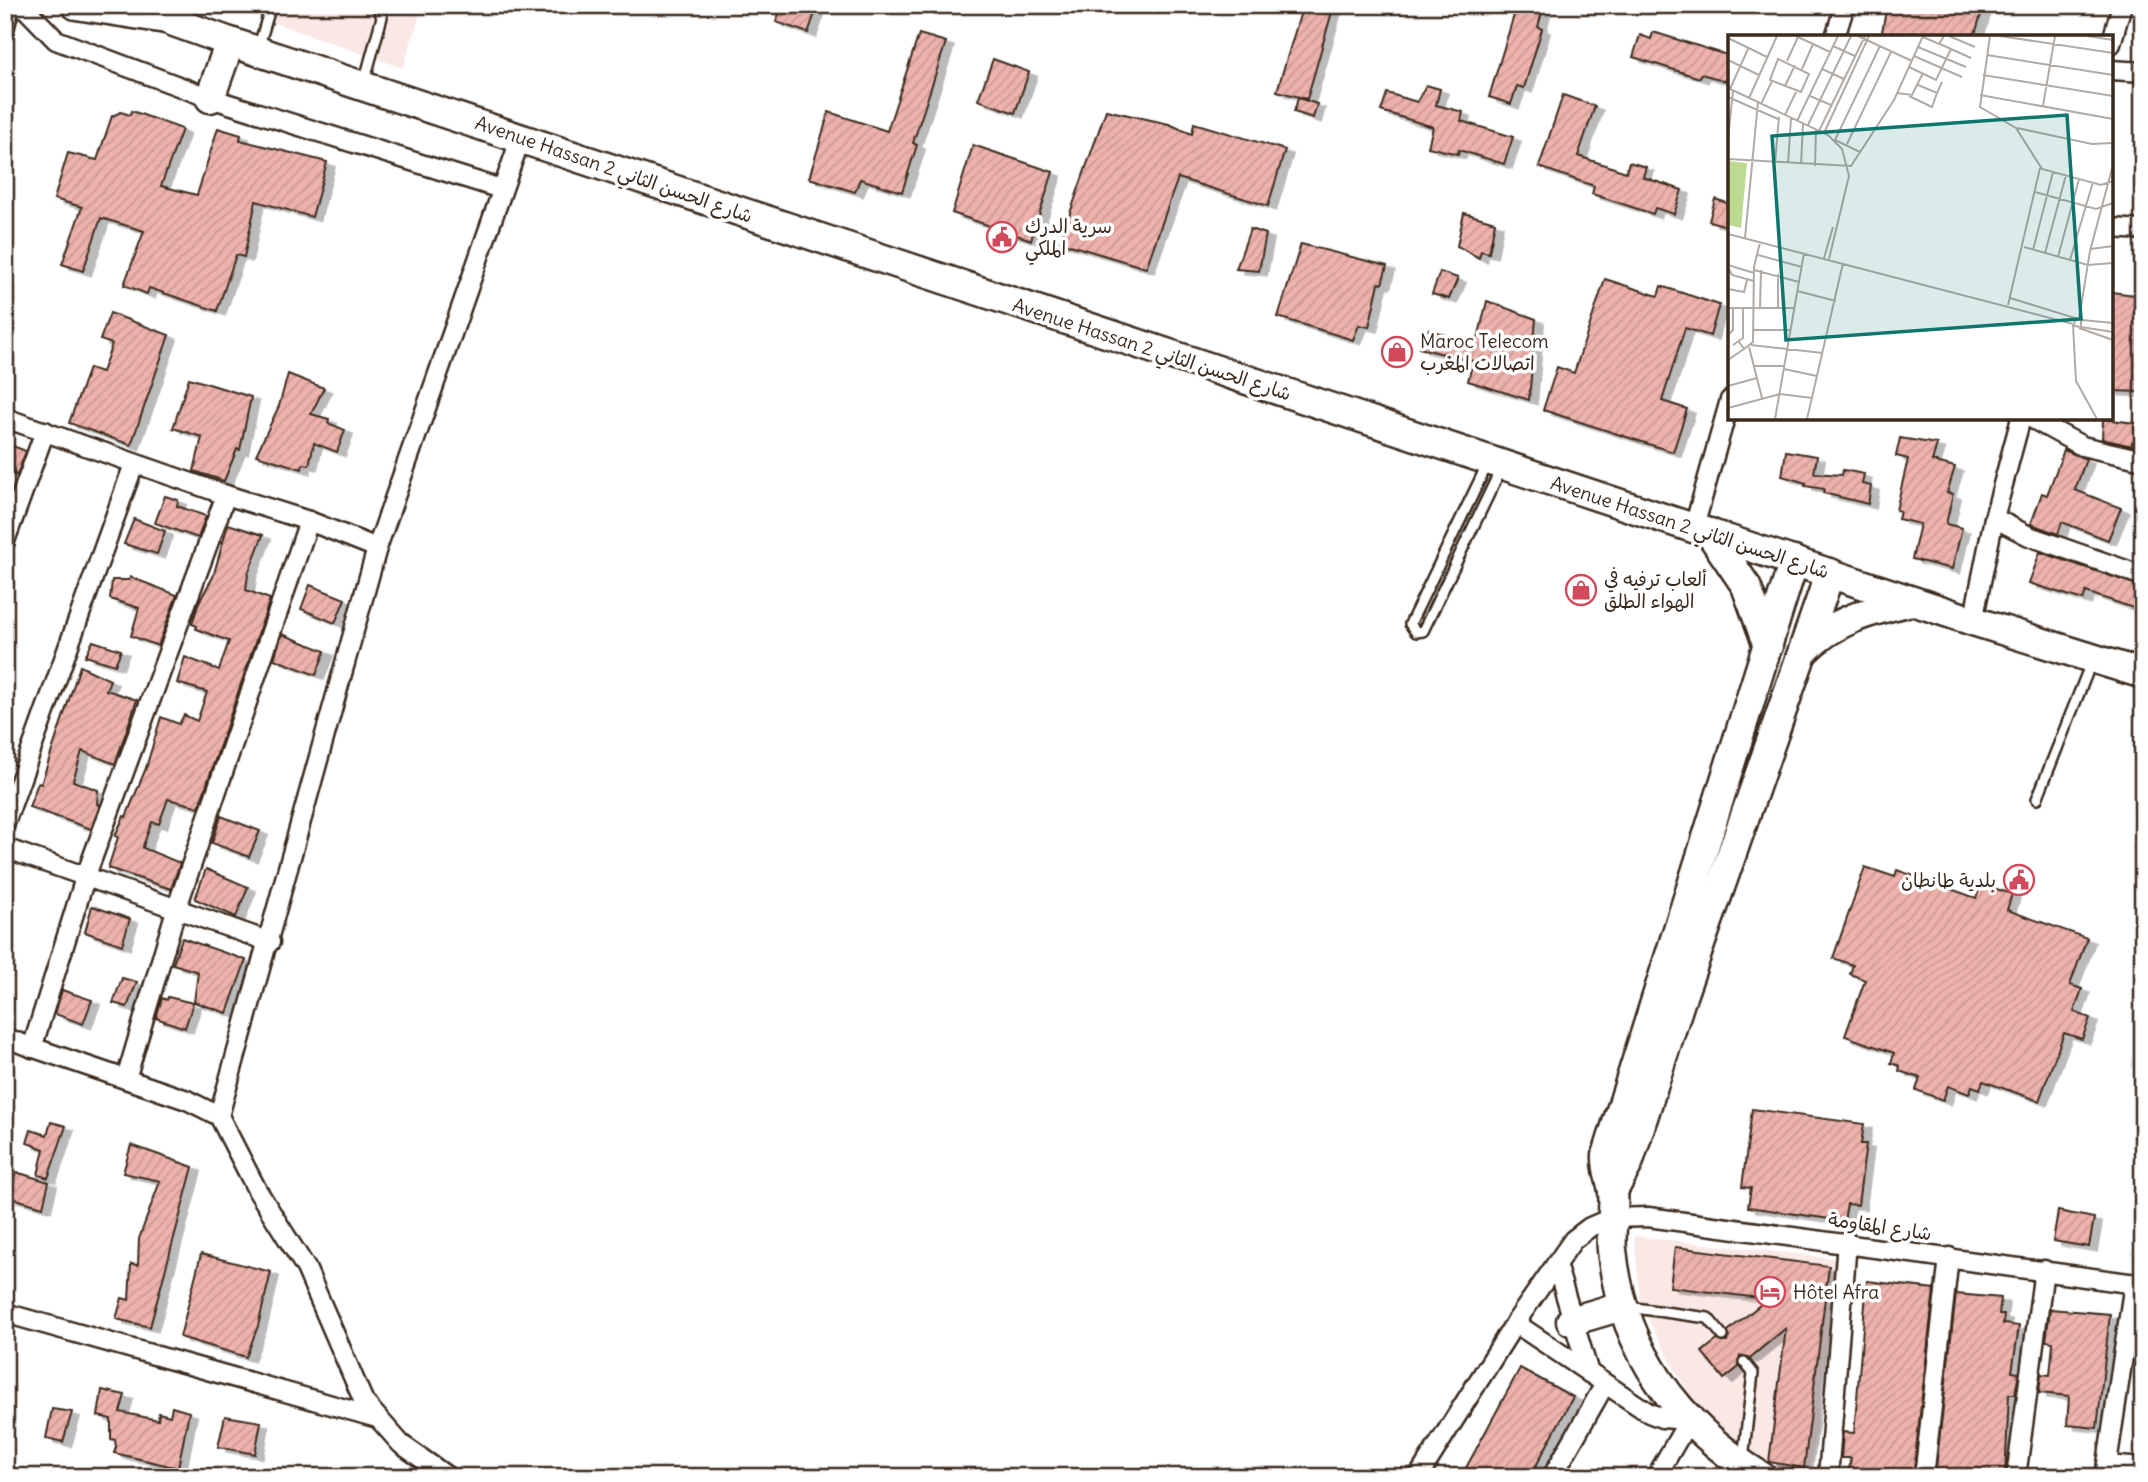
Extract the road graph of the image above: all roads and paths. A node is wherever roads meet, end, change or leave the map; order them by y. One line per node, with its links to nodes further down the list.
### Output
1 (10, 5): 9 (street)
2 (22, 5): 17 (street)
3 (76, 5): 8 (main road, Avenue Hassan 2 شارع الحسن الثاني)
4 (271, 5): 13 (lane)
5 (377, 5): 16 (lane)
6 (1845, 5): 10 (street)
7 (2122, 5): 11 (street)
8 (162, 14): 12 (main road, Avenue Hassan 2 شارع الحسن الثاني)
9 (5, 26)
10 (1836, 35)
11 (2113, 37)
12 (230, 42): 13 (main road, Avenue Hassan 2 شارع الحسن الثاني); 17 (main road)
13 (257, 51): 16 (main road, Avenue Hassan 2 شارع الحسن الثاني)
14 (2113, 70): 15 (street)
15 (2143, 72)
16 (363, 84): 18 (main road, Avenue Hassan 2 شارع الحسن الثاني)
17 (210, 98): 19 (street)
18 (521, 137): 19 (street); 28 (main road, Avenue Hassan 2 شارع الحسن الثاني)
19 (501, 189): 35 (street)
20 (2113, 228): 21 (street)
21 (2143, 230)
22 (1728, 409): 33 (street)
23 (5, 418): 26 (street)
24 (2020, 420): 31 (street)
25 (2035, 420): 27 (street)
26 (45, 431): 29 (street); 34 (street)
27 (2143, 460)
28 (1496, 462): 33 (main road, Avenue Hassan 2 شارع الحسن الثاني); 38 (lane); 40 (lane)
29 (134, 464): 30 (street); 48 (street)
30 (226, 495): 32 (street); 50 (street)
31 (1994, 519): 39 (street); 42 (street)
32 (309, 521): 35 (street); 51 (street)
33 (1702, 530): 36 (main road, Avenue Hassan 2 شارع الحسن الثاني); 43 (main road)
34 (5, 541)
35 (377, 548): 52 (street)
36 (1794, 561): 37 (main road, Avenue Hassan 2 شارع الحسن الثاني); 43 (main road)
37 (1830, 573): 41 (main road, Avenue Hassan 2 شارع الحسن الثاني); 44 (main road)
38 (1432, 576): 40 (lane); 40 (lane)
39 (2143, 576)
40 (1447, 583)
41 (1912, 601): 42 (main road, Avenue Hassan 2 شارع الحسن الثاني); 44 (main road)
42 (1973, 621): 45 (main road, Avenue Hassan 2 شارع الحسن الثاني)
43 (1768, 646): 57 (main road)
44 (1801, 654): 57 (main road)
45 (2093, 658): 46 (main road, Avenue Hassan 2 شارع الحسن الثاني); 47 (lane)
46 (2143, 674)
47 (2037, 799)
48 (5, 823)
49 (5, 848): 50 (street)
50 (85, 878): 51 (street); 54 (street)
51 (176, 910): 52 (street); 55 (street)
52 (270, 943): 56 (street)
53 (5, 1038): 54 (street)
54 (32, 1048): 55 (street)
55 (126, 1079): 56 (street)
56 (219, 1116): 71 (street)
57 (1612, 1205): 58 (street, شارع المقاومة); 60 (street); 63 (main road)
58 (1847, 1242): 59 (street, شارع المقاومة); 80 (street)
59 (1950, 1257): 61 (street, شارع المقاومة); 81 (street)
60 (1556, 1264): 65 (street); 66 (street)
61 (2044, 1270): 62 (street, شارع المقاومة); 82 (street)
62 (2138, 1284): 75 (street)
63 (1622, 1307): 65 (main road); 67 (lane); 72 (main road)
64 (5, 1313): 71 (street)
65 (1571, 1321): 69 (street)
66 (1515, 1324): 69 (street); 77 (street)
67 (1723, 1336)
68 (1744, 1362): 74 (lane)
69 (1589, 1373): 70 (street)
70 (1605, 1384): 72 (street); 78 (street)
71 (374, 1418): 76 (street)
72 (1689, 1420): 74 (main road); 79 (street)
73 (2143, 1468): 75 (street)
74 (1752, 1471)
75 (2106, 1471)
76 (448, 1477)
77 (1418, 1477)
78 (1552, 1477)
79 (1656, 1477)
80 (1828, 1477)
81 (1924, 1477)
82 (2016, 1477)

